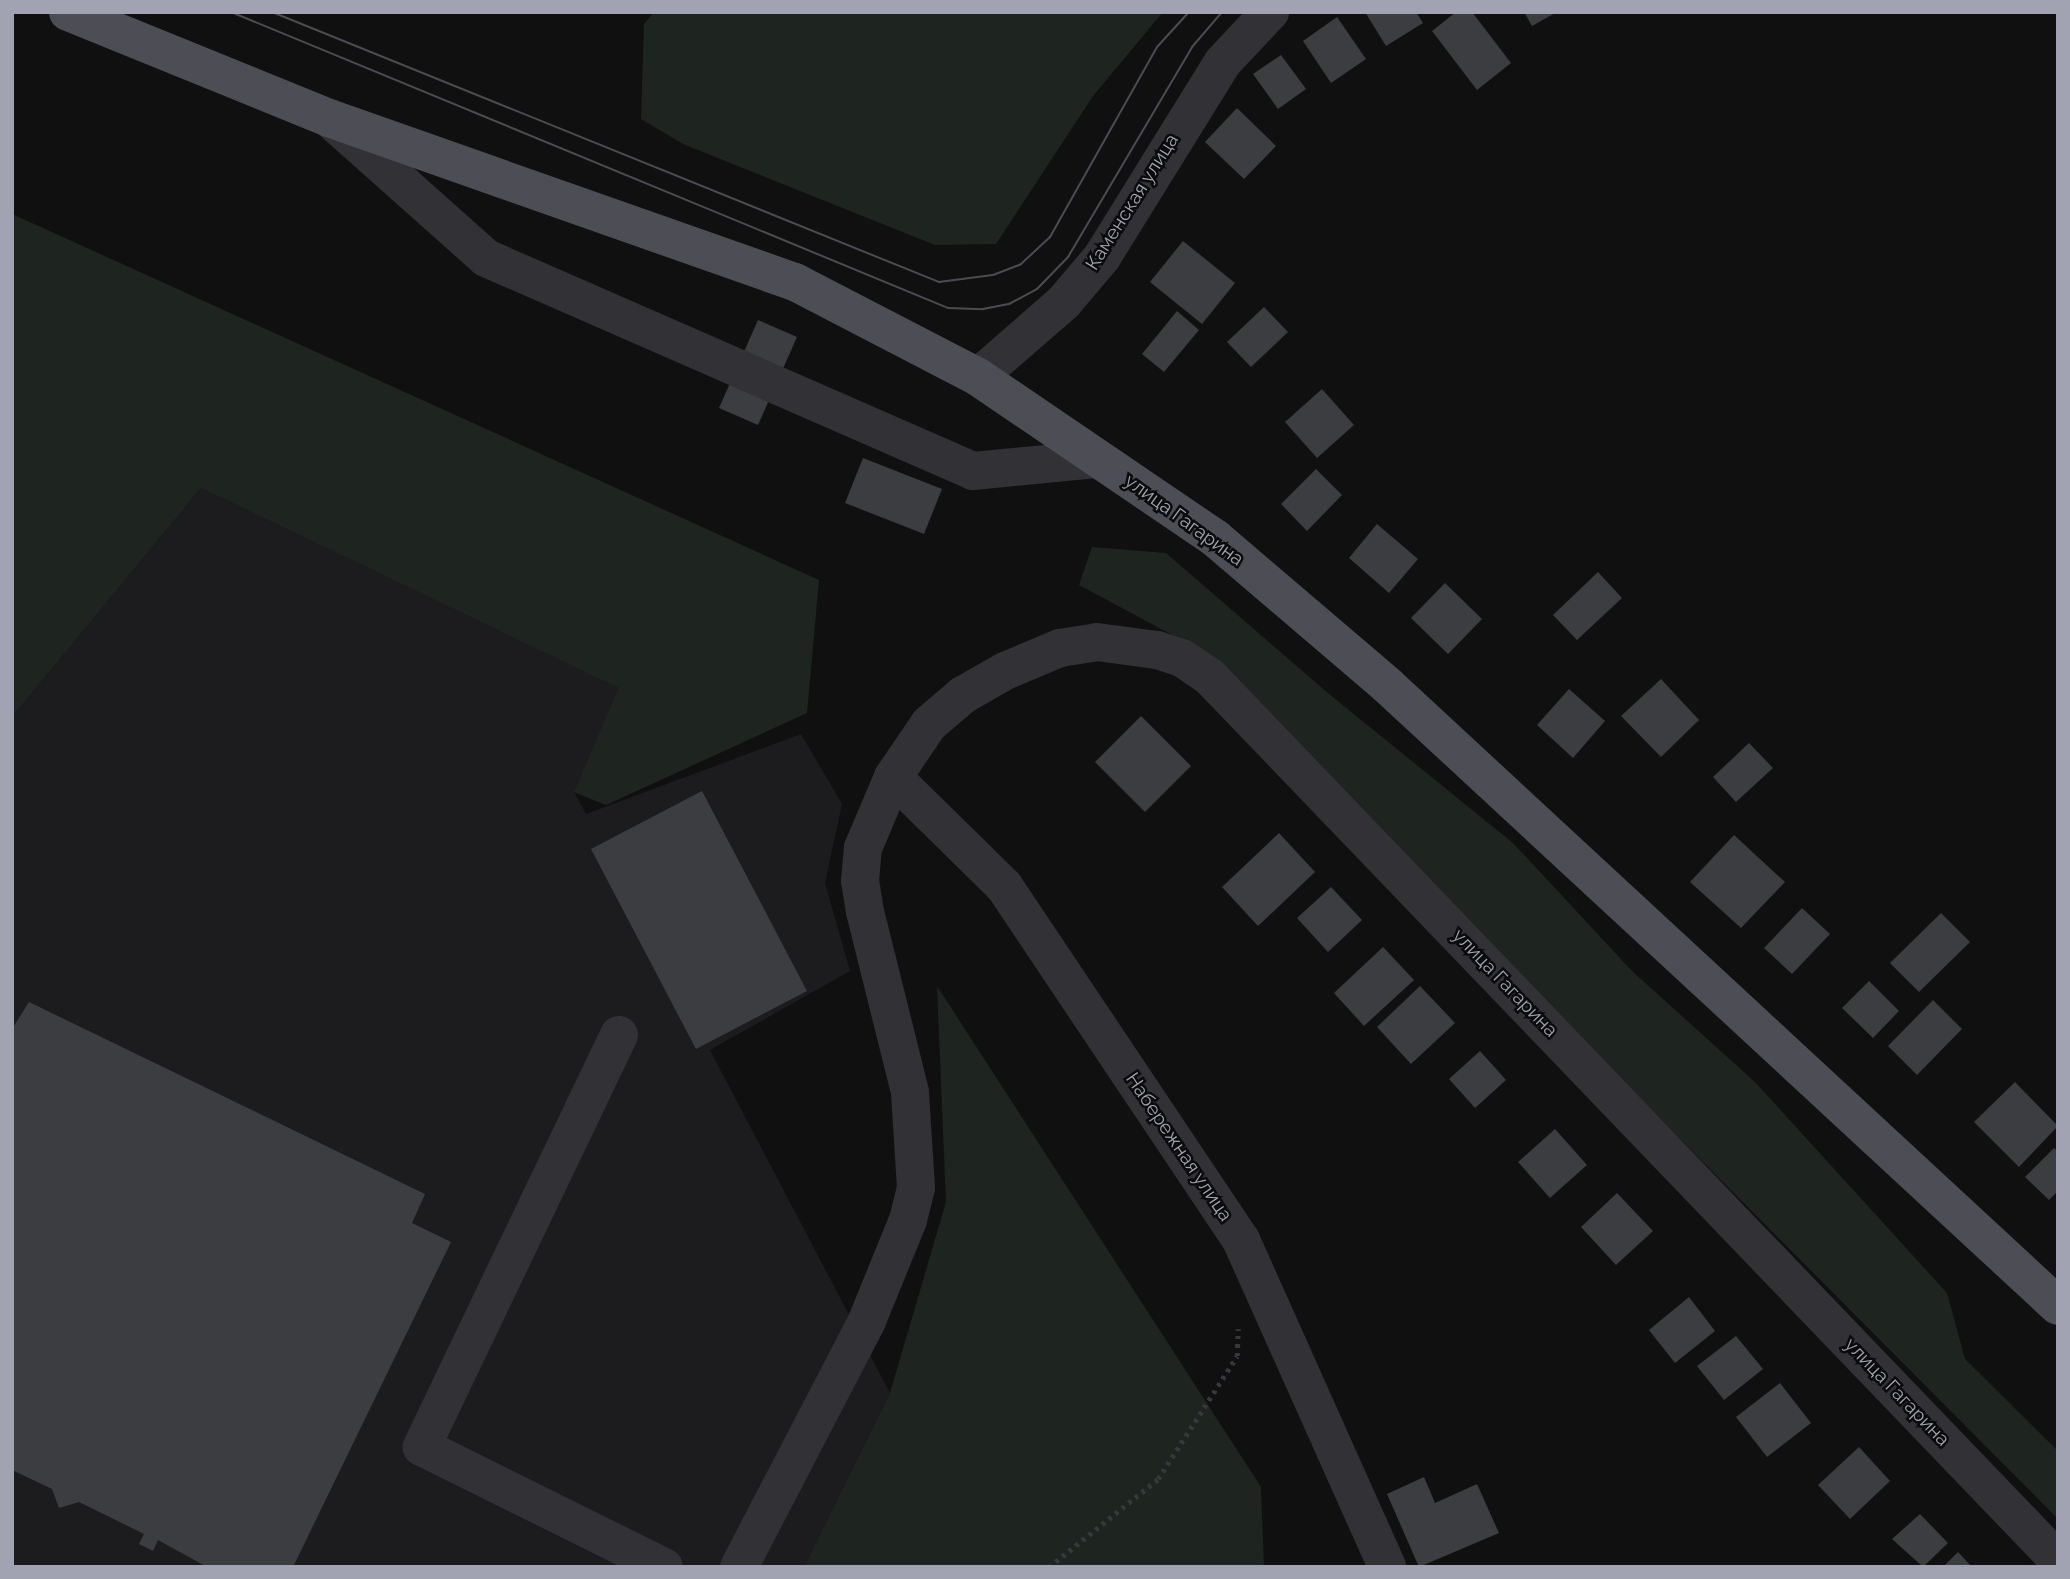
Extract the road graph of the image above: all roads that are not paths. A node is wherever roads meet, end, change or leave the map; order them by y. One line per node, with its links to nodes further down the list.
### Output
1 (68, 12): 3 (main road, улица Гагарина)
2 (1270, 12): 4 (street, Каменская улица)
3 (329, 118): 4 (main road, улица Гагарина); 5 (street)
4 (978, 377): 5 (main road, улица Гагарина)
5 (1098, 459): 8 (main road, улица Гагарина)
6 (893, 777): 9 (street, улица Гагарина); 11 (street, улица Гагарина); 12 (street, Набережная улица)
7 (619, 1035): 10 (street)
8 (2058, 1306)
9 (2058, 1560)
10 (664, 1567)
11 (739, 1567)
12 (1387, 1567)

